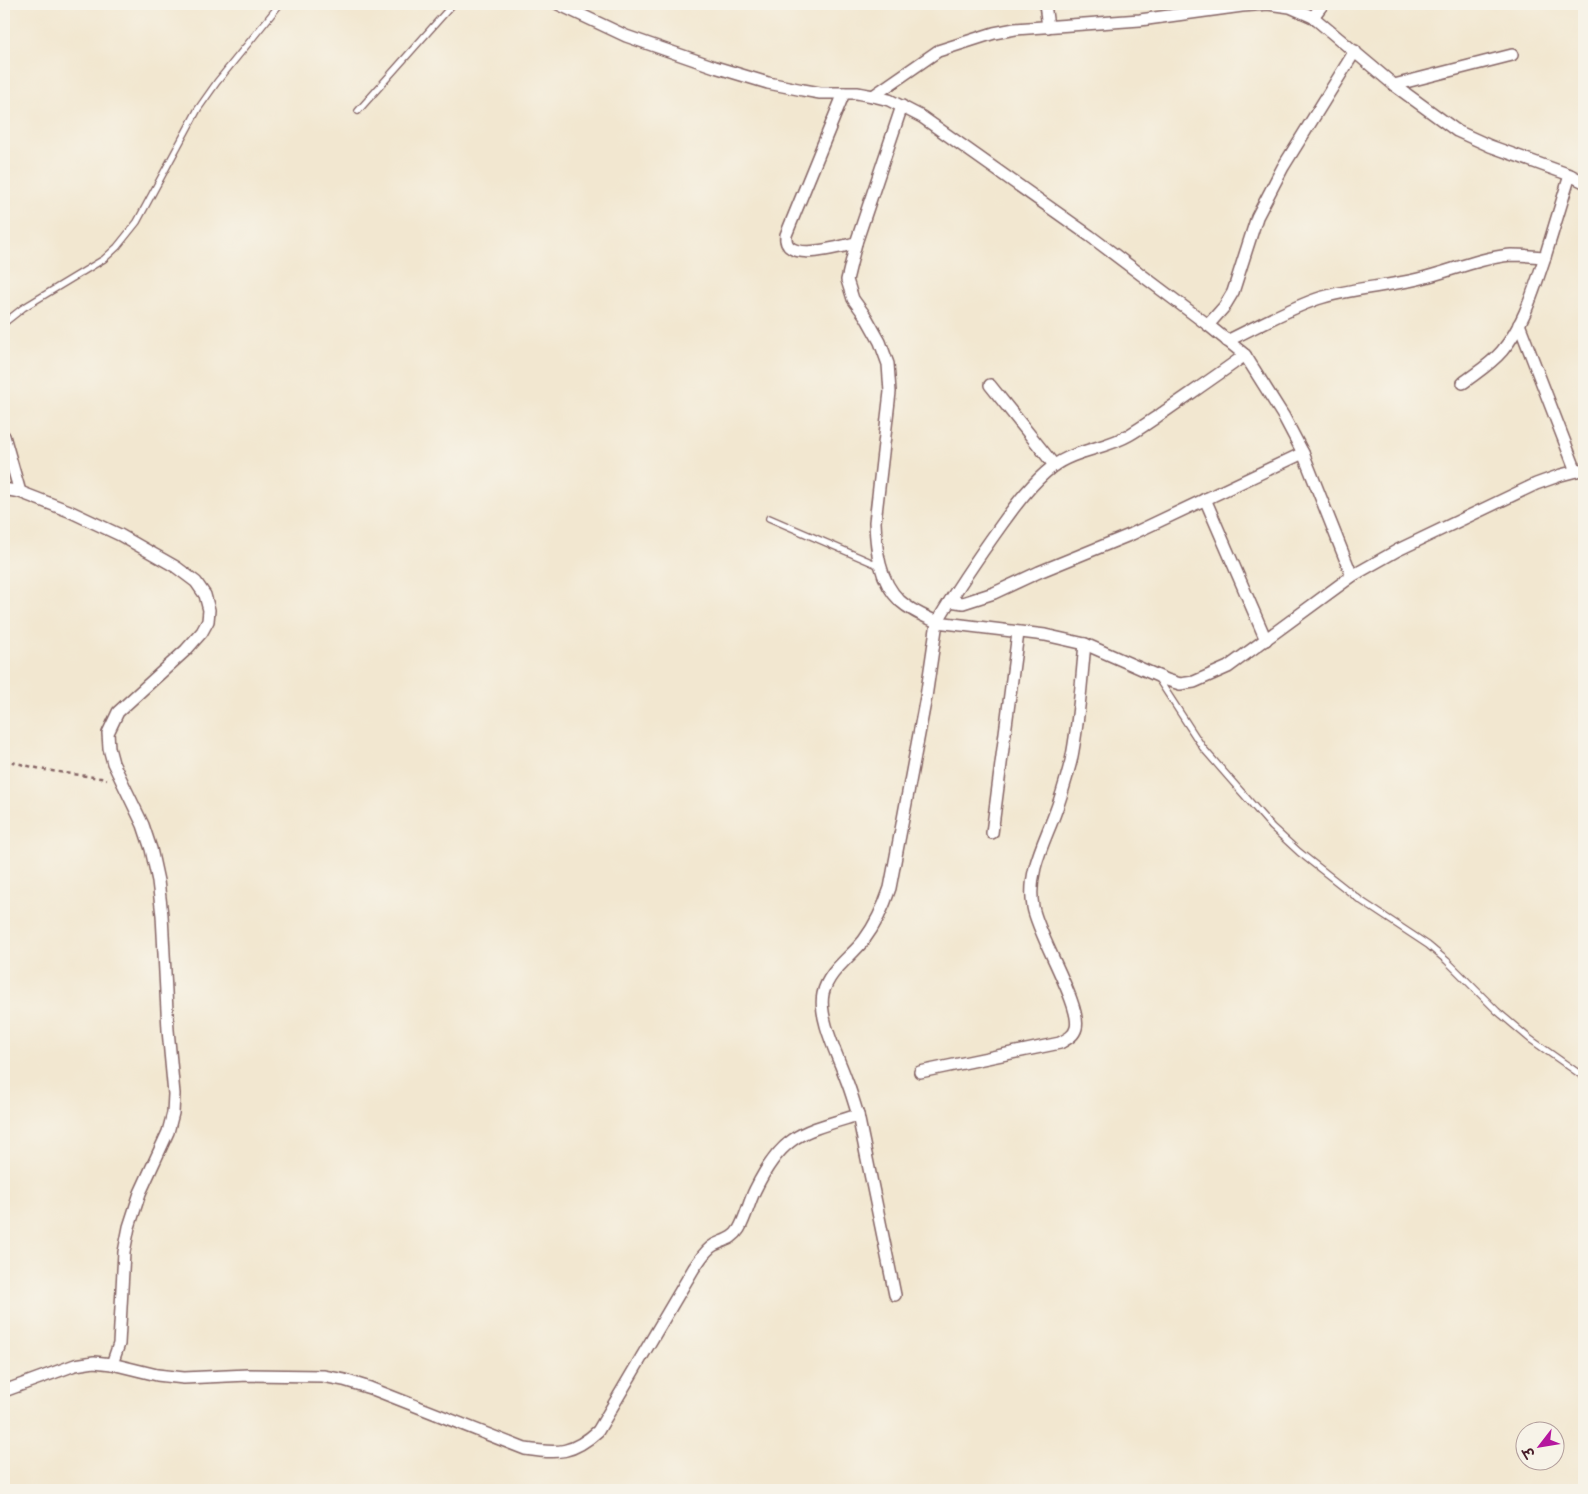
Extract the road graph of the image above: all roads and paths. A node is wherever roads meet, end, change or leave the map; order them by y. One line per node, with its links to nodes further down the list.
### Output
1 (280, 4): 19 (lane)
2 (453, 4): 14 (lane)
3 (558, 4): 11 (street)
4 (1045, 4): 7 (street)
5 (1323, 4): 6 (street)
6 (1313, 17): 7 (street); 8 (street)
7 (1048, 27): 12 (street)
8 (1355, 51): 10 (street); 21 (street)
9 (1512, 55): 10 (street)
10 (1394, 84): 15 (street)
11 (844, 93): 12 (street); 17 (street)
12 (874, 96): 13 (street)
13 (902, 106): 17 (street); 21 (street)
14 (358, 111)
15 (1570, 175): 16 (street); 18 (street)
16 (1584, 182)
17 (856, 243): 34 (street)
18 (1545, 257): 20 (street); 22 (street)
19 (4, 323)
20 (1519, 324): 24 (street); 29 (street)
21 (1208, 325): 22 (street)
22 (1227, 341): 23 (street)
23 (1245, 355): 27 (street); 28 (street)
24 (1463, 383)
25 (990, 385): 28 (street)
26 (4, 436): 31 (street)
27 (1303, 453): 32 (street); 35 (street)
28 (1054, 466): 36 (street)
29 (1580, 470): 35 (street)
30 (4, 490): 31 (street)
31 (20, 492): 43 (street)
32 (1206, 499): 36 (street); 39 (street)
33 (769, 518): 34 (lane)
34 (880, 566): 37 (street)
35 (1352, 576): 39 (street)
36 (950, 600): 37 (street)
37 (937, 622): 38 (street); 47 (street)
38 (1018, 633): 40 (street); 44 (street)
39 (1266, 640): 41 (street)
40 (1085, 644): 41 (street); 45 (street)
41 (1156, 676): 46 (lane)
42 (4, 760): 43 (path)
43 (121, 781): 49 (street)
44 (992, 832)
45 (920, 1072)
46 (1584, 1077)
47 (858, 1115): 48 (street); 49 (street)
48 (895, 1295)
49 (112, 1364): 50 (street)
50 (4, 1391)

